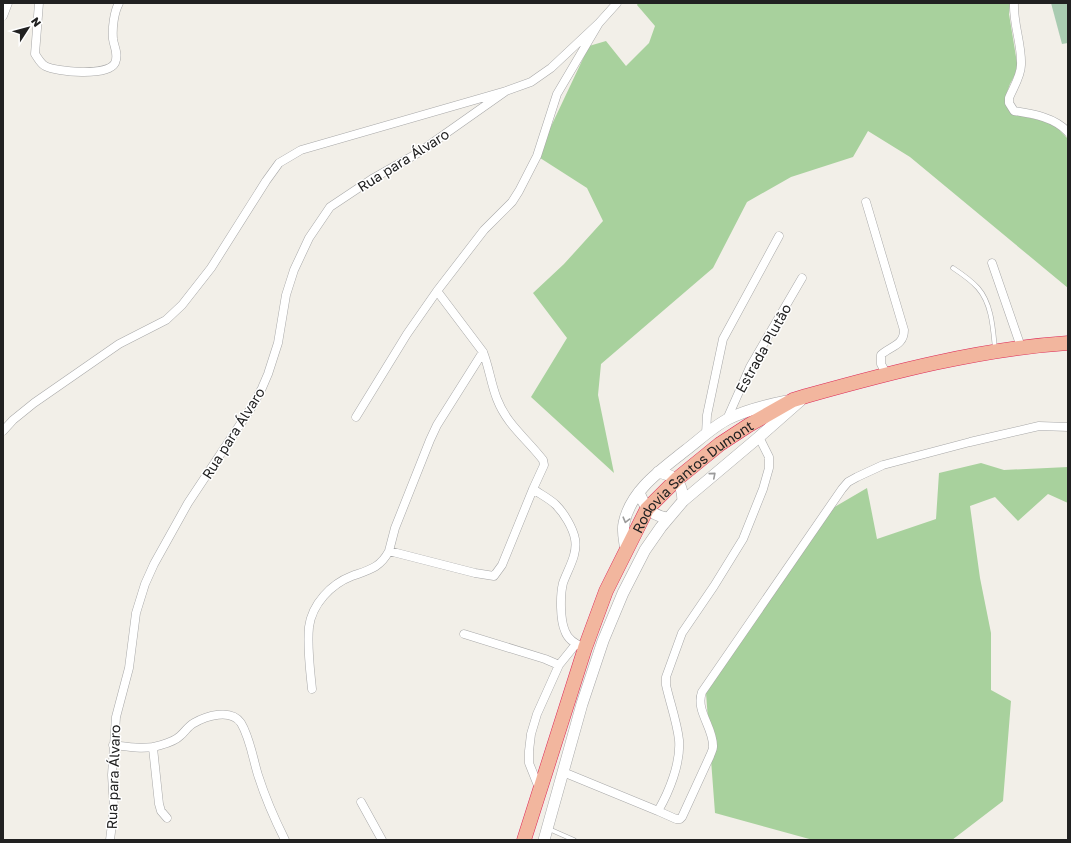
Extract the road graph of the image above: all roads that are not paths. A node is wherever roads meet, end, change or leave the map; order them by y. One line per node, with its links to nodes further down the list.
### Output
1 (8, 3): 6 (street)
2 (39, 3): 3 (street)
3 (119, 3)
4 (617, 3): 7 (street)
5 (1014, 3): 9 (street)
6 (3, 16)
7 (599, 23): 8 (street); 15 (street)
8 (506, 91): 25 (street); 41 (street, Rua para Álvaro)
9 (1068, 132)
10 (866, 202): 20 (street)
11 (779, 236): 26 (street)
12 (992, 263): 17 (street)
13 (953, 268): 18 (lane)
14 (802, 278): 23 (street, Estrada Plutão)
15 (437, 291): 19 (street); 22 (street)
16 (1068, 343): 17 (highway, Rodovia Santos Dumont)
17 (1021, 347): 18 (highway, Rodovia Santos Dumont)
18 (995, 351): 20 (highway, Rodovia Santos Dumont)
19 (483, 352): 30 (street); 35 (street)
20 (886, 373): 21 (highway, Rodovia Santos Dumont)
21 (800, 398): 23 (street); 27 (street); 29 (highway, Rodovia Santos Dumont)
22 (356, 417)
23 (727, 419): 26 (street)
24 (1068, 427): 45 (street)
25 (3, 431)
26 (706, 434): 28 (street)
27 (759, 437): 32 (street, one-way to 27); 45 (street)
28 (658, 472): 29 (street); 31 (street)
29 (677, 479): 32 (street); 33 (highway, Rodovia Santos Dumont)
30 (533, 489): 35 (street); 38 (street)
31 (639, 492): 33 (street); 36 (street, one-way to 36)
32 (683, 501): 34 (street)
33 (647, 509): 34 (street); 36 (highway, Rodovia Santos Dumont)
34 (668, 518): 43 (street)
35 (389, 551): 40 (street)
36 (626, 551): 38 (highway, Rodovia Santos Dumont)
37 (464, 634): 39 (street)
38 (581, 646): 39 (street); 51 (highway, Rodovia Santos Dumont)
39 (559, 665): 51 (street)
40 (312, 689)
41 (113, 745): 42 (street); 48 (street, Rua para Álvaro)
42 (153, 748): 46 (street); 49 (street)
43 (563, 772): 45 (street); 47 (street)
44 (361, 802): 50 (street)
45 (658, 811)
46 (167, 818)
47 (547, 828): 52 (street); 53 (lane)
48 (110, 840)
49 (285, 840)
50 (382, 840)
51 (524, 840)
52 (544, 840)
53 (574, 840)

